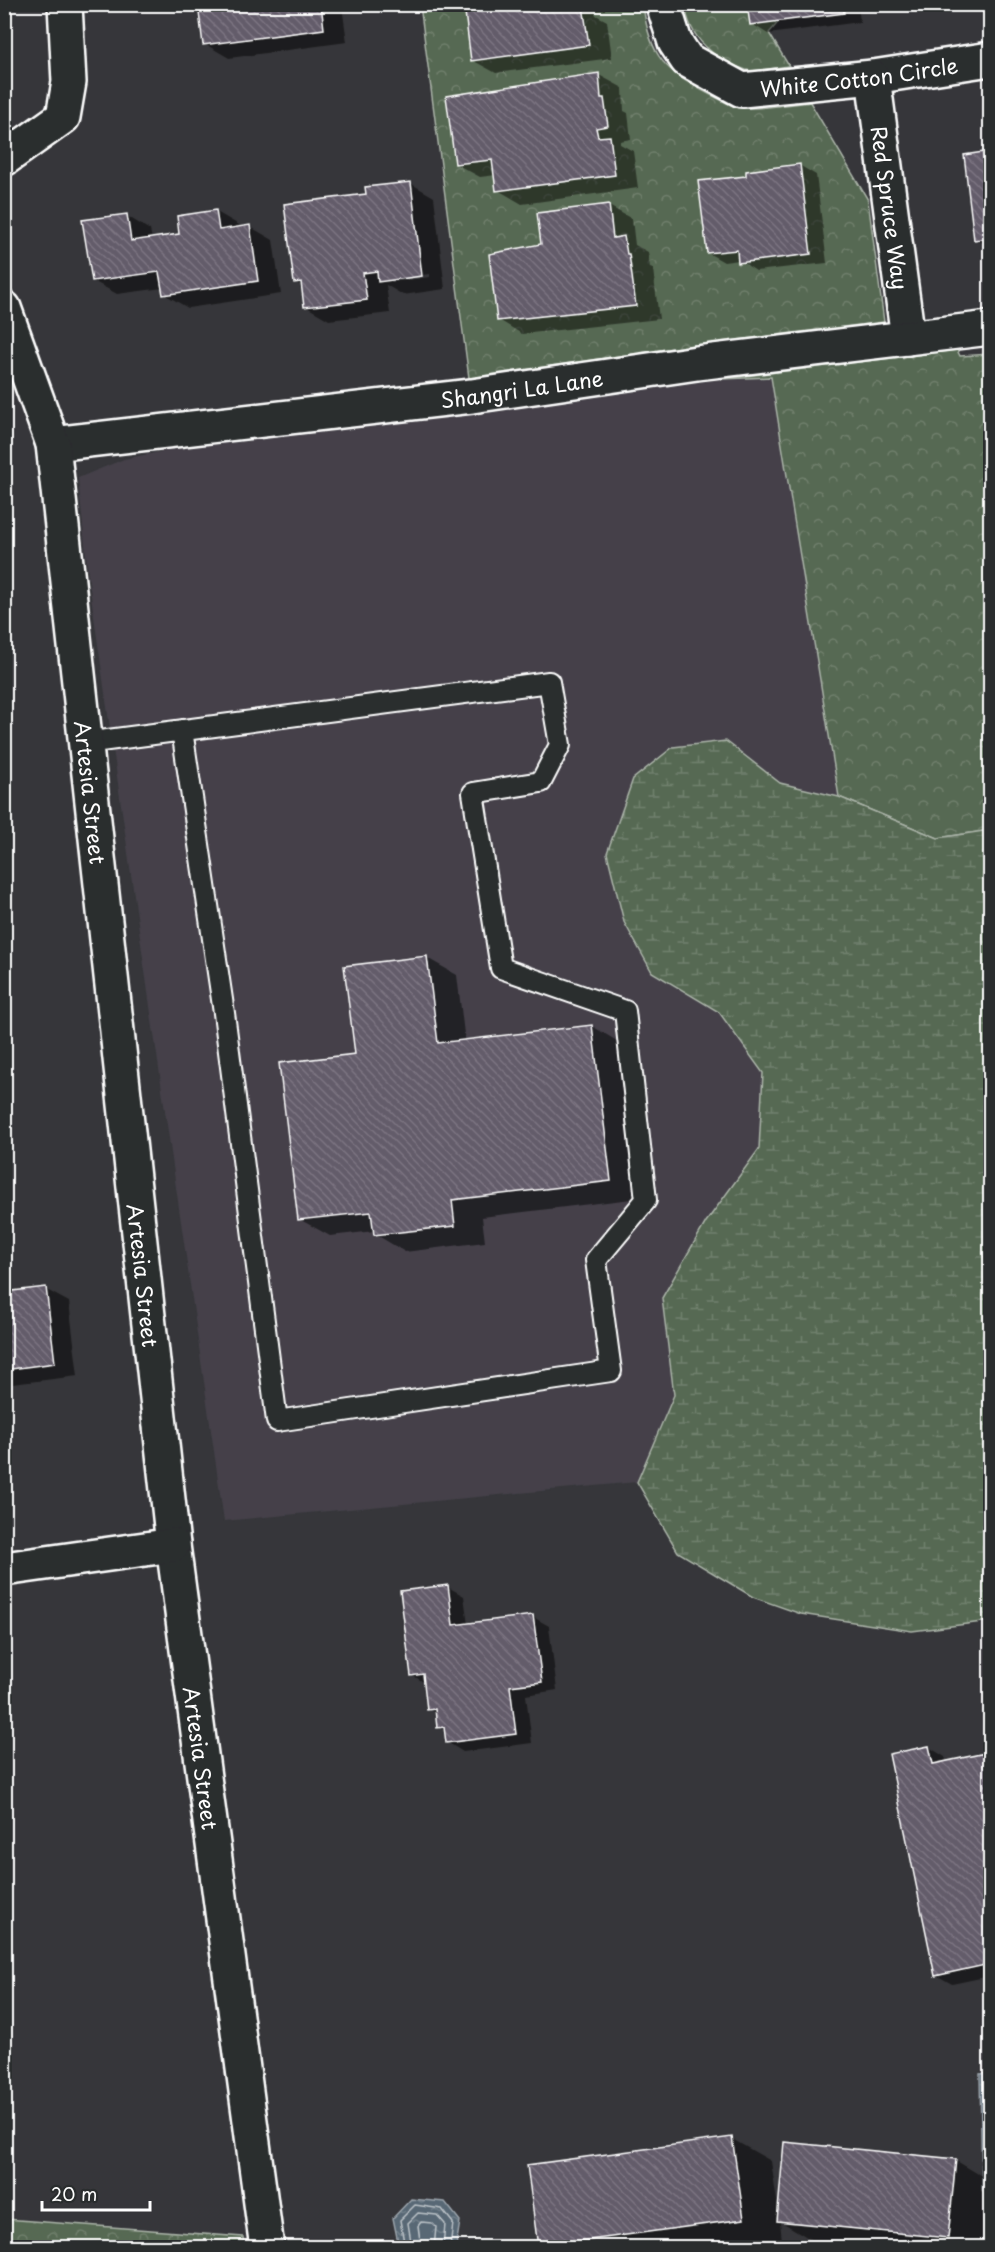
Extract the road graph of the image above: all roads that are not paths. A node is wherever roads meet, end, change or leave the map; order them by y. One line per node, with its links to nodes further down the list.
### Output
1 (65, 4): 5 (street)
2 (663, 4): 4 (street, White Cotton Circle)
3 (990, 59): 4 (street, White Cotton Circle)
4 (873, 77): 8 (street, Red Spruce Way)
5 (4, 159)
6 (4, 308): 9 (street, Artesia Street)
7 (990, 328): 8 (street, Shangri La Lane)
8 (908, 338): 9 (street, Shangri La Lane)
9 (53, 444): 11 (street, Artesia Street)
10 (182, 730): 10 (lane); 11 (lane)
11 (85, 743): 12 (street, Artesia Street)
12 (173, 1545): 13 (street); 14 (street, Artesia Street)
13 (4, 1569)
14 (267, 2247)

